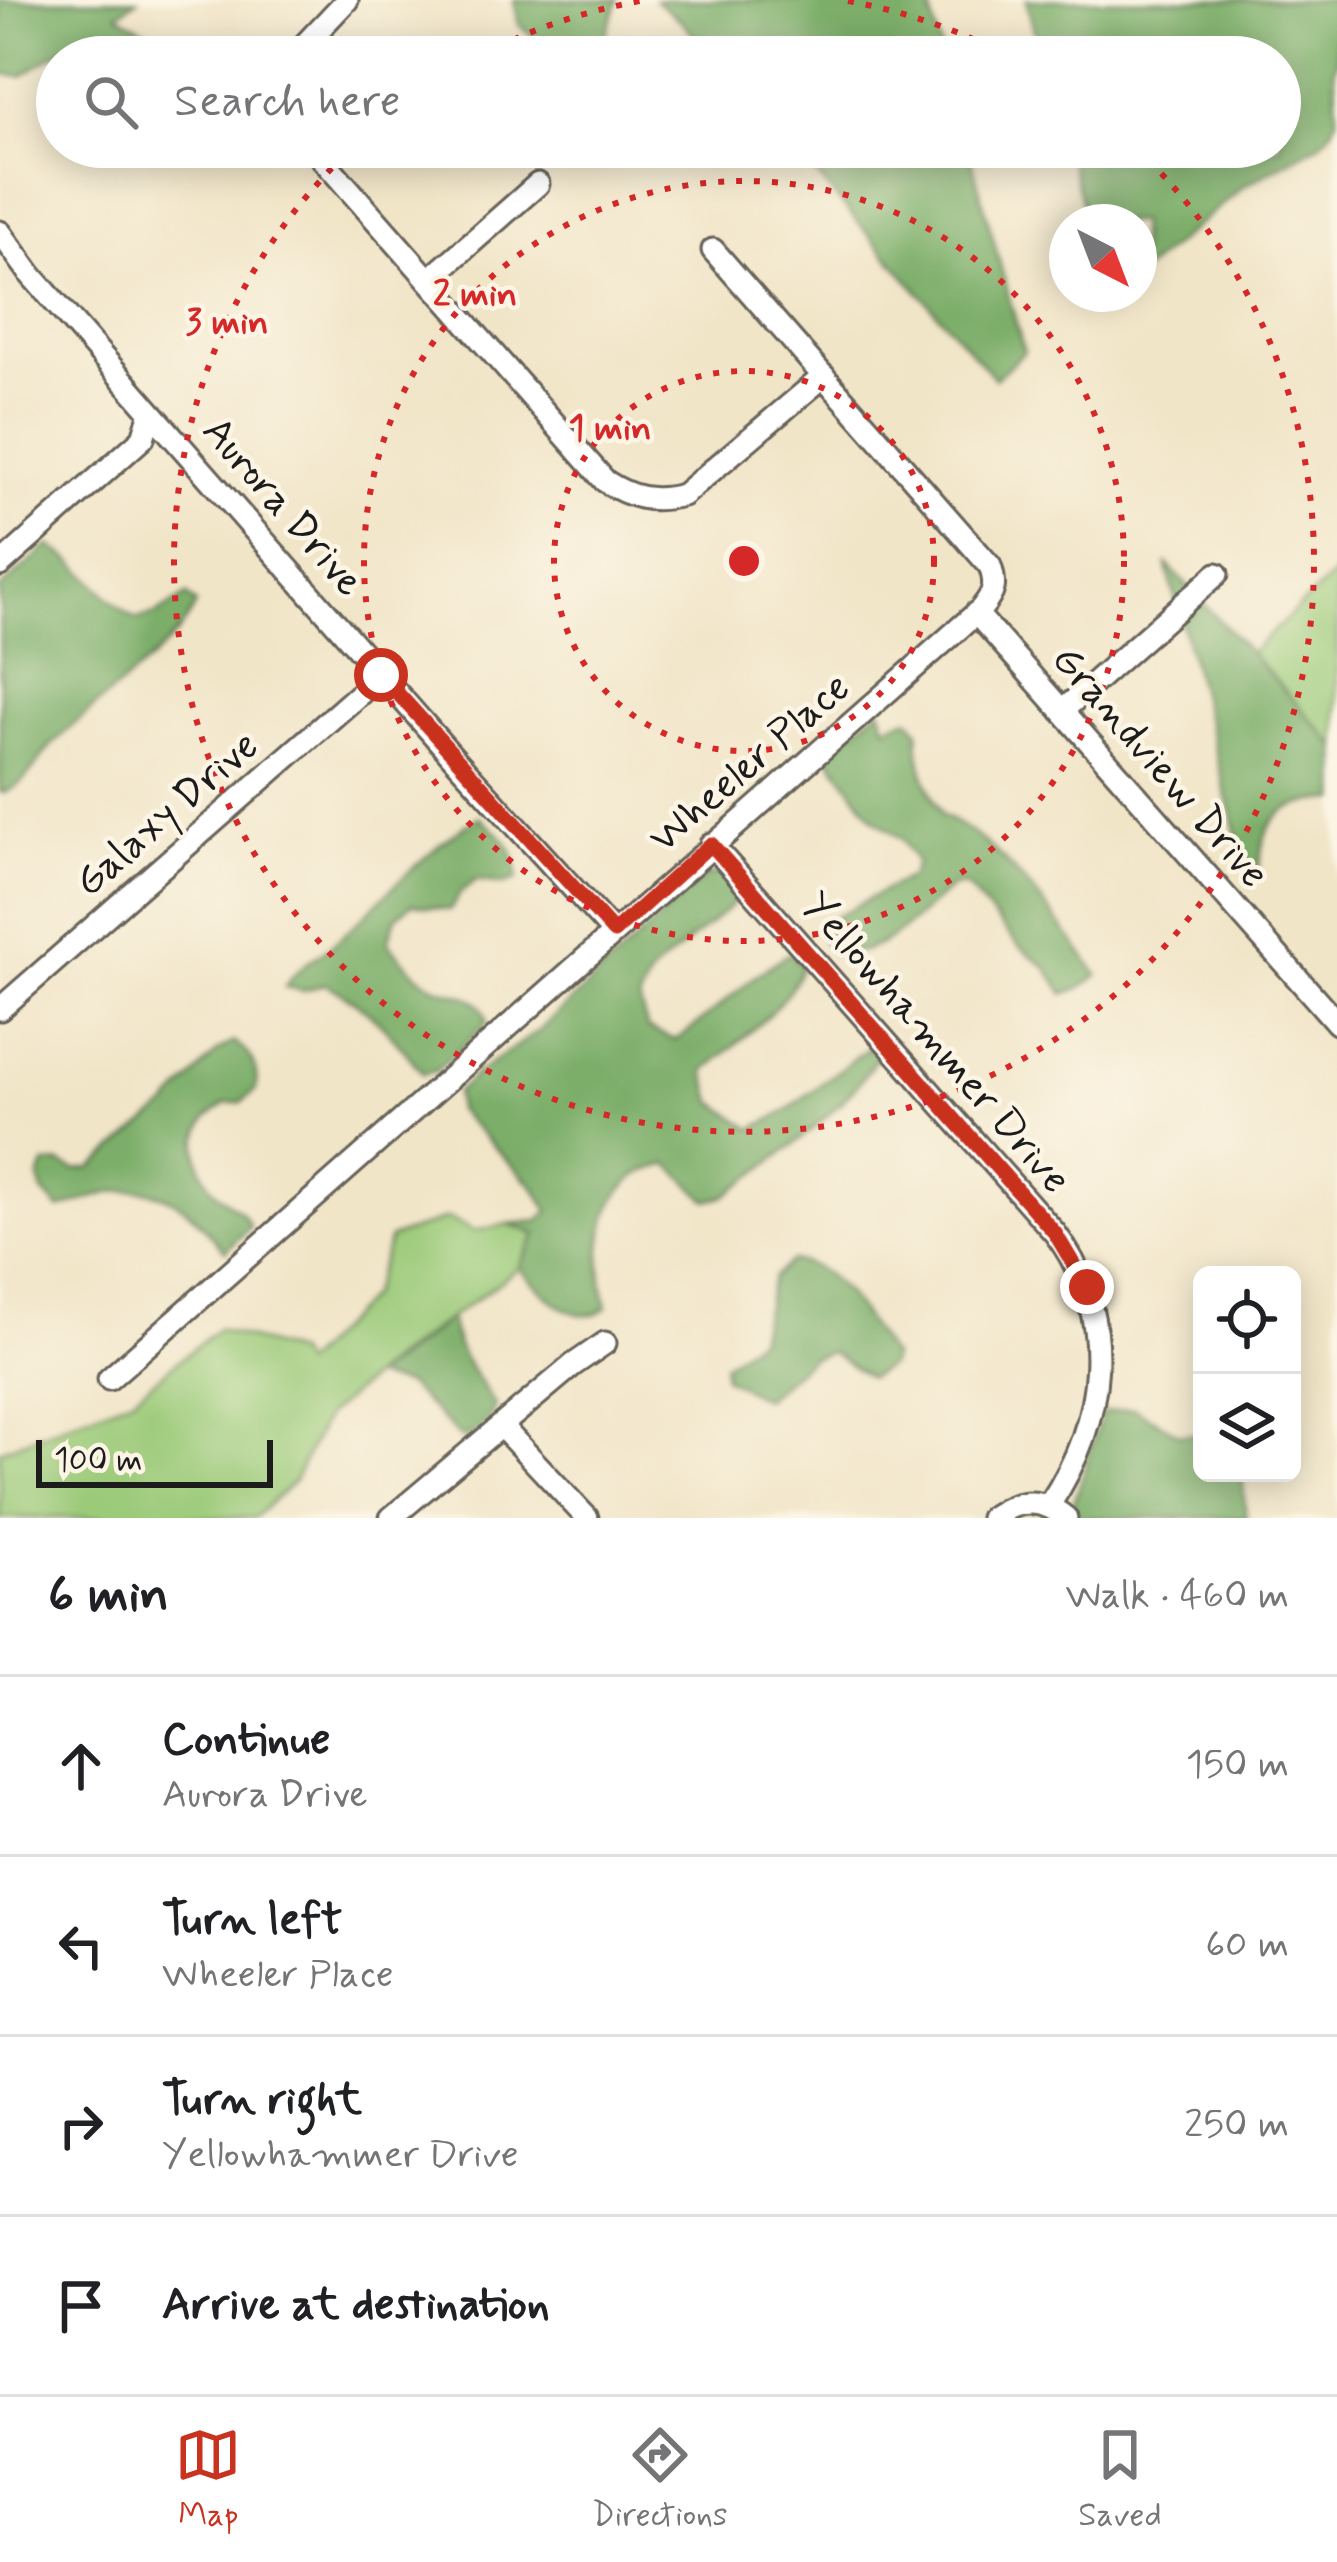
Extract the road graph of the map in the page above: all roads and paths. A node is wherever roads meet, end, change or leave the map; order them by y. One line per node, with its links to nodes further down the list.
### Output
1 (347, 0): 2 (street)
2 (309, 36)
3 (330, 168): 7 (street)
4 (538, 184): 7 (street)
5 (0, 232): 9 (street, Aurora Drive)
6 (713, 250): 8 (street)
7 (429, 280): 8 (street)
8 (824, 376): 12 (street)
9 (151, 412): 10 (street); 13 (street, Aurora Drive)
10 (0, 566)
11 (1217, 574): 14 (street)
12 (976, 613): 14 (street, Grandview Drive); 15 (street, Wheeler Place)
13 (381, 675): 16 (street, Aurora Drive); 17 (street, Galaxy Drive)
14 (1062, 711): 18 (street, Grandview Drive)
15 (711, 844): 16 (street, Wheeler Place); 22 (street, Yellowhammer Drive)
16 (614, 932): 20 (street, Wheeler Place)
17 (0, 1009)
18 (1337, 1023)
19 (604, 1343): 21 (street)
20 (109, 1379)
21 (501, 1426): 23 (street); 24 (street)
22 (1058, 1512): 25 (street)
23 (391, 1518)
24 (587, 1518)
25 (991, 1518)

